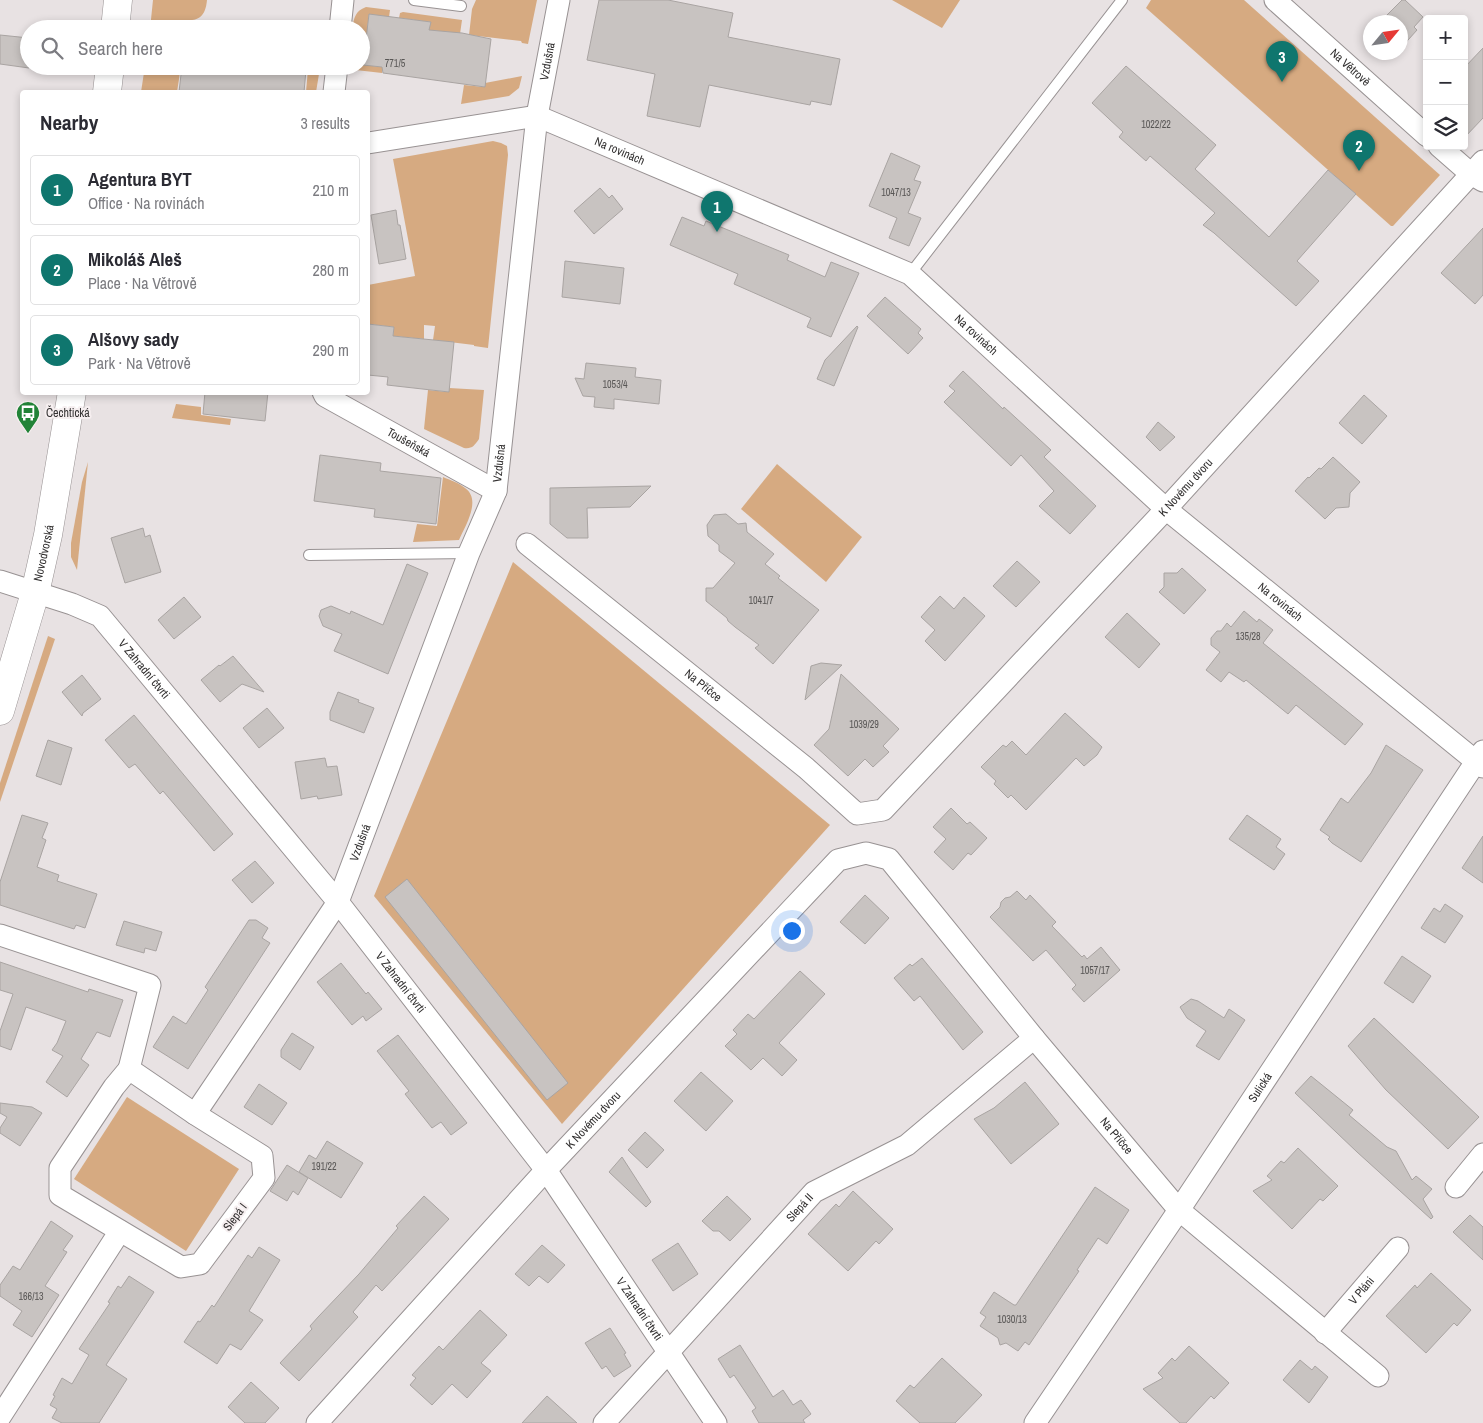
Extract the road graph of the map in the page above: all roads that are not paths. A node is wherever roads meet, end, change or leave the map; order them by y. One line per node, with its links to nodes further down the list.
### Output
1 (118, 0): 8 (main road)
2 (343, 0): 9 (street)
3 (414, 0): 7 (lane)
4 (559, 0): 14 (street, Vzdušná)
5 (1122, 0): 19 (lane)
6 (1275, 0): 15 (street, Na Větrově)
7 (461, 6)
8 (115, 20)
9 (341, 20)
10 (109, 75): 12 (main road)
11 (336, 75): 13 (street)
12 (107, 90)
13 (334, 90)
14 (537, 116): 16 (street); 19 (street, Na rovinách); 22 (street, Vzdušná)
15 (1423, 132)
16 (370, 143)
17 (1444, 150): 18 (street)
18 (1473, 170): 23 (street, K Novému dvoru)
19 (910, 274): 23 (street, Na rovinách)
20 (72, 395): 28 (main road, Novodvorská)
21 (325, 395): 22 (street, Toušeňská)
22 (496, 491): 25 (street, Vzdušná)
23 (1166, 509): 30 (street, Na rovinách); 31 (street, K Novému dvoru)
24 (527, 544): 31 (street, Na Příčce)
25 (469, 553): 26 (lane); 33 (street, Vzdušná)
26 (309, 555)
27 (0, 581): 28 (street)
28 (35, 593): 29 (main road, Novodvorská); 33 (street, V Zahradní čtvrti)
29 (0, 711)
30 (1481, 760): 41 (street, Sulická)
31 (883, 810)
32 (889, 860): 35 (street, Na Příčce); 39 (street, K Novému dvoru)
33 (338, 902): 37 (street); 39 (street, V Zahradní čtvrti)
34 (0, 935): 36 (street, Slepá I)
35 (1034, 1038): 41 (street, Na Příčce); 45 (street, Slepá II)
36 (129, 1070): 37 (street, Slepá I); 42 (street, Slepá I)
37 (195, 1114): 42 (street, Slepá I)
38 (1483, 1154): 40 (street)
39 (546, 1170): 45 (street, V Zahradní čtvrti); 48 (street, K Novému dvoru)
40 (1456, 1187)
41 (1180, 1210): 44 (street, Na Příčce); 51 (street, Sulická)
42 (120, 1231): 47 (street)
43 (1398, 1248): 44 (street, V Pláni)
44 (1325, 1333): 46 (street, Na Příčce)
45 (669, 1352): 49 (street, Slepá II); 50 (street, V Zahradní čtvrti)
46 (1378, 1376)
47 (0, 1417)
48 (317, 1423)
49 (604, 1423)
50 (716, 1423)
51 (1035, 1423)

